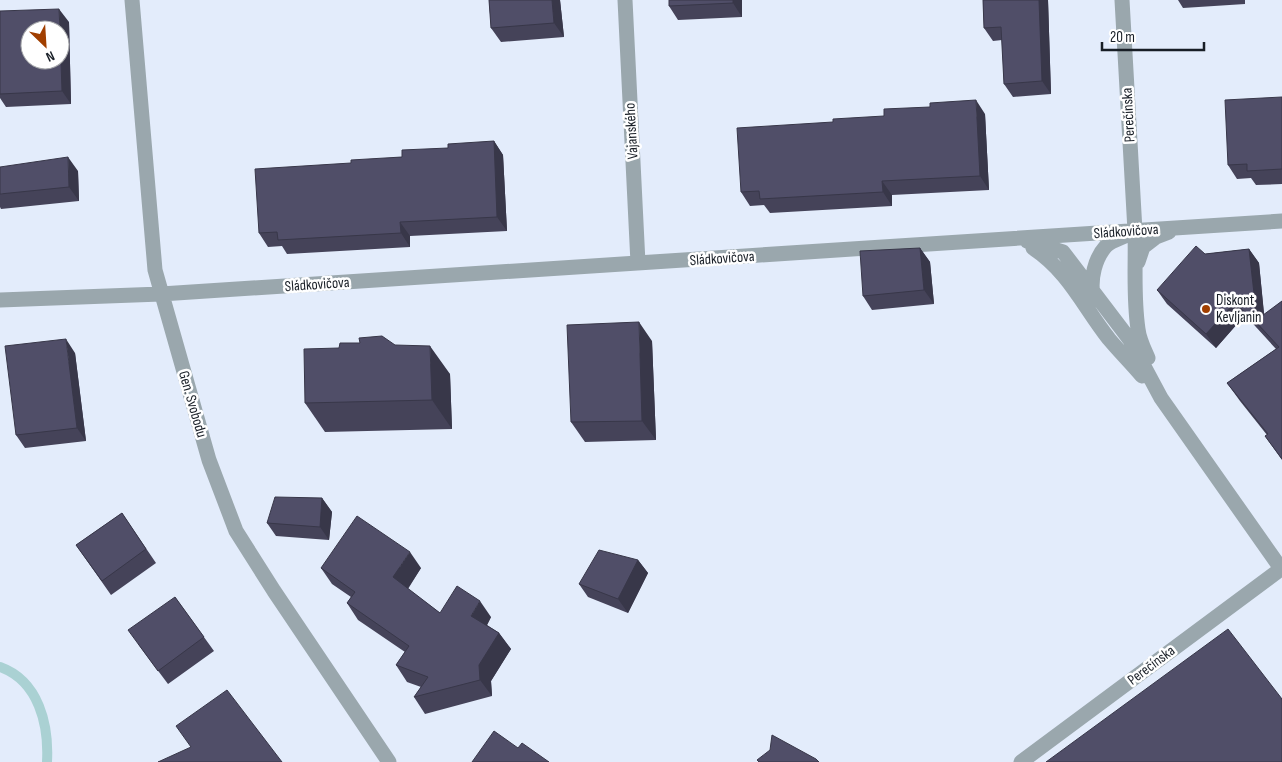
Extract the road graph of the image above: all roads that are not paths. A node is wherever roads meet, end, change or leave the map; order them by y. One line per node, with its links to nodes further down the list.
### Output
1 (132, 0): 11 (street, Gen. Svobodu)
2 (625, 0): 8 (street, Vajanského)
3 (1122, 0): 6 (street, Perečínska)
4 (1282, 221): 5 (street, Sládkovičova)
5 (1178, 228): 6 (street, Sládkovičova); 9 (street, Perečínska)
6 (1135, 231): 7 (street, Sládkovičova); 9 (street, Perečínska); 10 (street, Perečínska)
7 (1019, 238): 8 (street, Sládkovičova); 10 (street, Perečínska); 13 (street, Perečínska)
8 (638, 263): 11 (street, Sládkovičova)
9 (1136, 267): 14 (street, Perečínska)
10 (1092, 290): 13 (street, Perečínska); 14 (street, Perečínska)
11 (161, 294): 12 (street, Sládkovičova); 16 (street, Gen. Svobodu)
12 (0, 300)
13 (1108, 338): 14 (street, Perečínska)
14 (1161, 398): 15 (street, Perečínska)
15 (1281, 569): 17 (street, Perečínska)
16 (389, 762)
17 (1021, 762)

